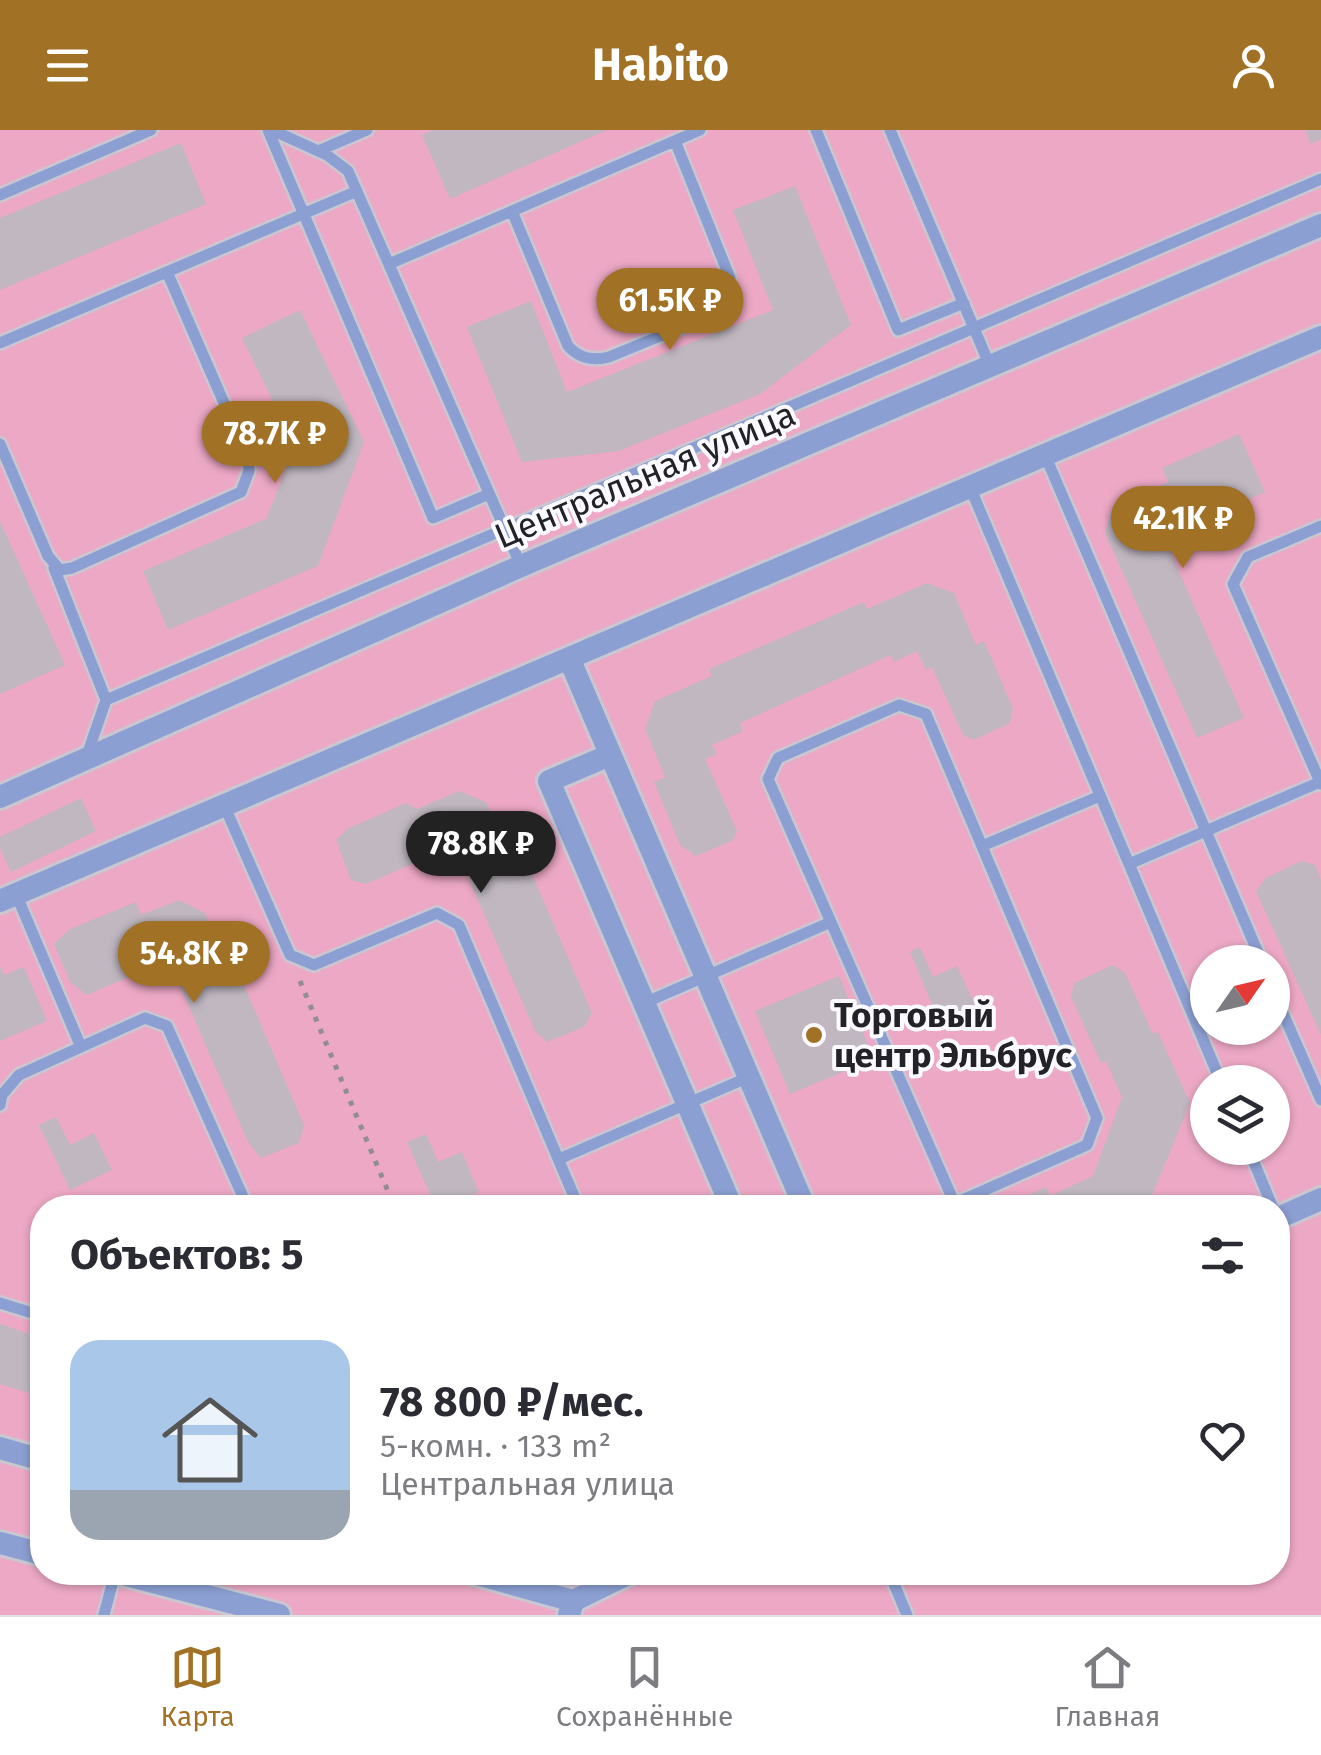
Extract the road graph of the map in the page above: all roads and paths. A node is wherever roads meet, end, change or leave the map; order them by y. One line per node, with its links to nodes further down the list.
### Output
1 (151, 130): 11 (lane)
2 (270, 130): 8 (lane); 13 (lane)
3 (367, 130): 8 (lane)
4 (700, 130): 7 (lane)
5 (816, 130): 17 (lane)
6 (890, 130): 17 (lane)
7 (675, 141): 12 (lane); 12 (lane)
8 (318, 151): 10 (lane)
9 (1321, 179): 18 (lane)
10 (358, 190): 13 (lane); 15 (lane)
11 (0, 195)
12 (512, 211): 15 (lane)
13 (303, 214): 16 (lane); 25 (lane)
14 (1321, 225): 21 (street, Центральная улица)
15 (388, 264): 25 (lane)
16 (167, 272): 20 (lane); 28 (lane)
17 (964, 303): 18 (lane)
18 (974, 327): 21 (lane); 27 (lane)
19 (1321, 337): 23 (street)
20 (0, 343)
21 (990, 366): 29 (street, Центральная улица)
22 (0, 444): 28 (lane)
23 (1045, 455): 24 (street); 38 (lane)
24 (970, 487): 30 (street); 35 (lane)
25 (489, 494): 27 (lane)
26 (1321, 526): 34 (lane)
27 (504, 529): 29 (lane); 31 (lane)
28 (52, 564): 31 (lane)
29 (521, 566): 33 (street, Центральная улица)
30 (568, 658): 32 (street); 37 (street)
31 (106, 700): 33 (lane)
32 (610, 755): 45 (street); 46 (street)
33 (86, 758): 36 (street, Центральная улица)
34 (1321, 783): 38 (lane)
35 (1100, 796): 39 (lane); 40 (lane)
36 (0, 797)
37 (224, 805): 41 (street); 44 (lane)
38 (1205, 832): 40 (lane); 43 (lane)
39 (982, 846): 42 (lane); 62 (lane)
40 (1128, 864): 49 (lane)
41 (8, 898): 48 (lane)
42 (831, 922): 45 (lane); 61 (lane)
43 (1255, 945)
44 (290, 956): 54 (lane); 57 (path)
45 (706, 977): 46 (lane); 50 (street)
46 (644, 1002): 52 (street)
47 (1290, 1029): 51 (lane)
48 (81, 1047): 53 (lane); 56 (lane)
49 (1214, 1065)
50 (748, 1077): 52 (lane); 60 (street)
51 (1321, 1100)
52 (687, 1103): 54 (lane); 59 (street)
53 (0, 1104)
54 (559, 1159): 58 (lane)
55 (1255, 1165): 63 (lane)
56 (242, 1195)
57 (390, 1195)
58 (574, 1195)
59 (726, 1195)
60 (799, 1195)
61 (945, 1195)
62 (972, 1195)
63 (1268, 1195)
64 (1321, 1200): 65 (street)
65 (1290, 1213)
66 (0, 1304): 67 (lane)
67 (30, 1313)
68 (0, 1448): 69 (street)
69 (30, 1457)
70 (0, 1543): 71 (street)
71 (30, 1551)
72 (112, 1585): 78 (lane)
73 (165, 1585): 79 (street)
74 (527, 1585): 77 (street)
75 (610, 1585): 77 (street)
76 (894, 1585): 80 (lane)
77 (570, 1608)
78 (104, 1615)
79 (279, 1615)
80 (907, 1615)

